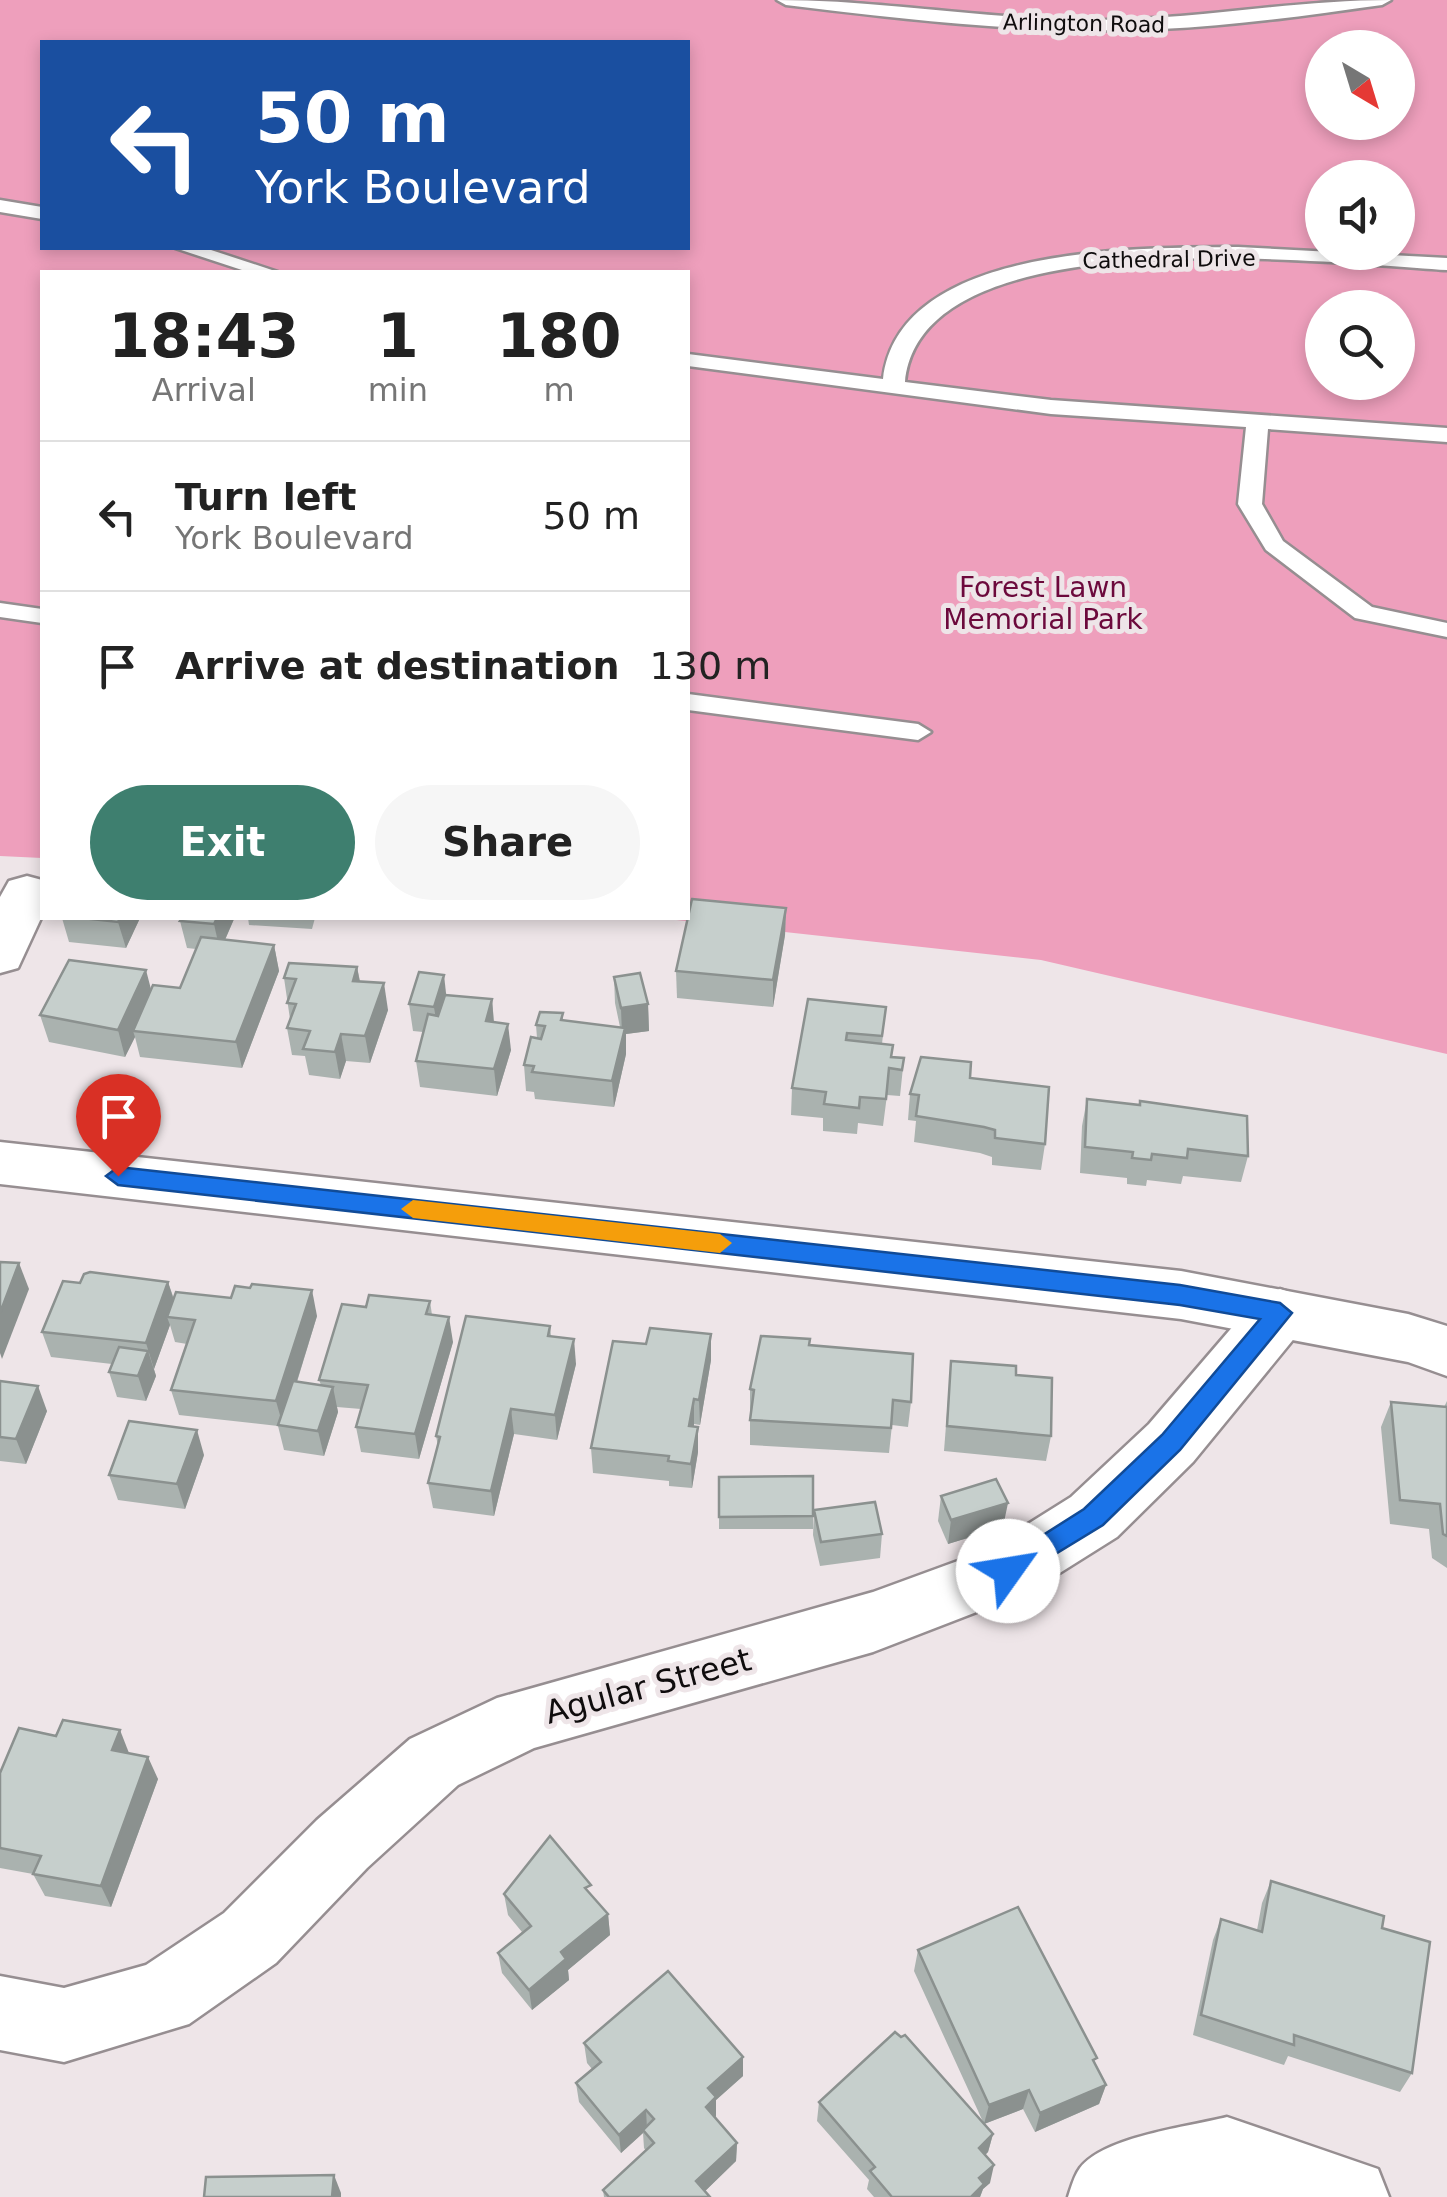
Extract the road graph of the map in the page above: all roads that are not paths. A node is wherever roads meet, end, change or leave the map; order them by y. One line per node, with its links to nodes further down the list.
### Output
1 (786, 0): 2 (lane, Arlington Road)
2 (1382, 0)
3 (0, 206): 4 (lane)
4 (40, 212)
5 (192, 250): 7 (lane)
6 (1447, 264): 9 (lane, Cathedral Drive)
7 (261, 270)
8 (690, 360): 9 (lane)
9 (894, 388): 10 (lane)
10 (1258, 423): 11 (lane); 14 (lane)
11 (1447, 436)
12 (0, 610): 13 (lane)
13 (40, 616)
14 (1447, 630)
15 (690, 702): 16 (lane)
16 (918, 732)
17 (27, 893): 18 (street)
18 (0, 955)
19 (0, 1163): 20 (street)
20 (1280, 1313): 21 (street); 22 (street, Agular Street)
21 (1447, 1352)
22 (0, 2013)
23 (1107, 2197): 24 (street)
24 (1350, 2197)

